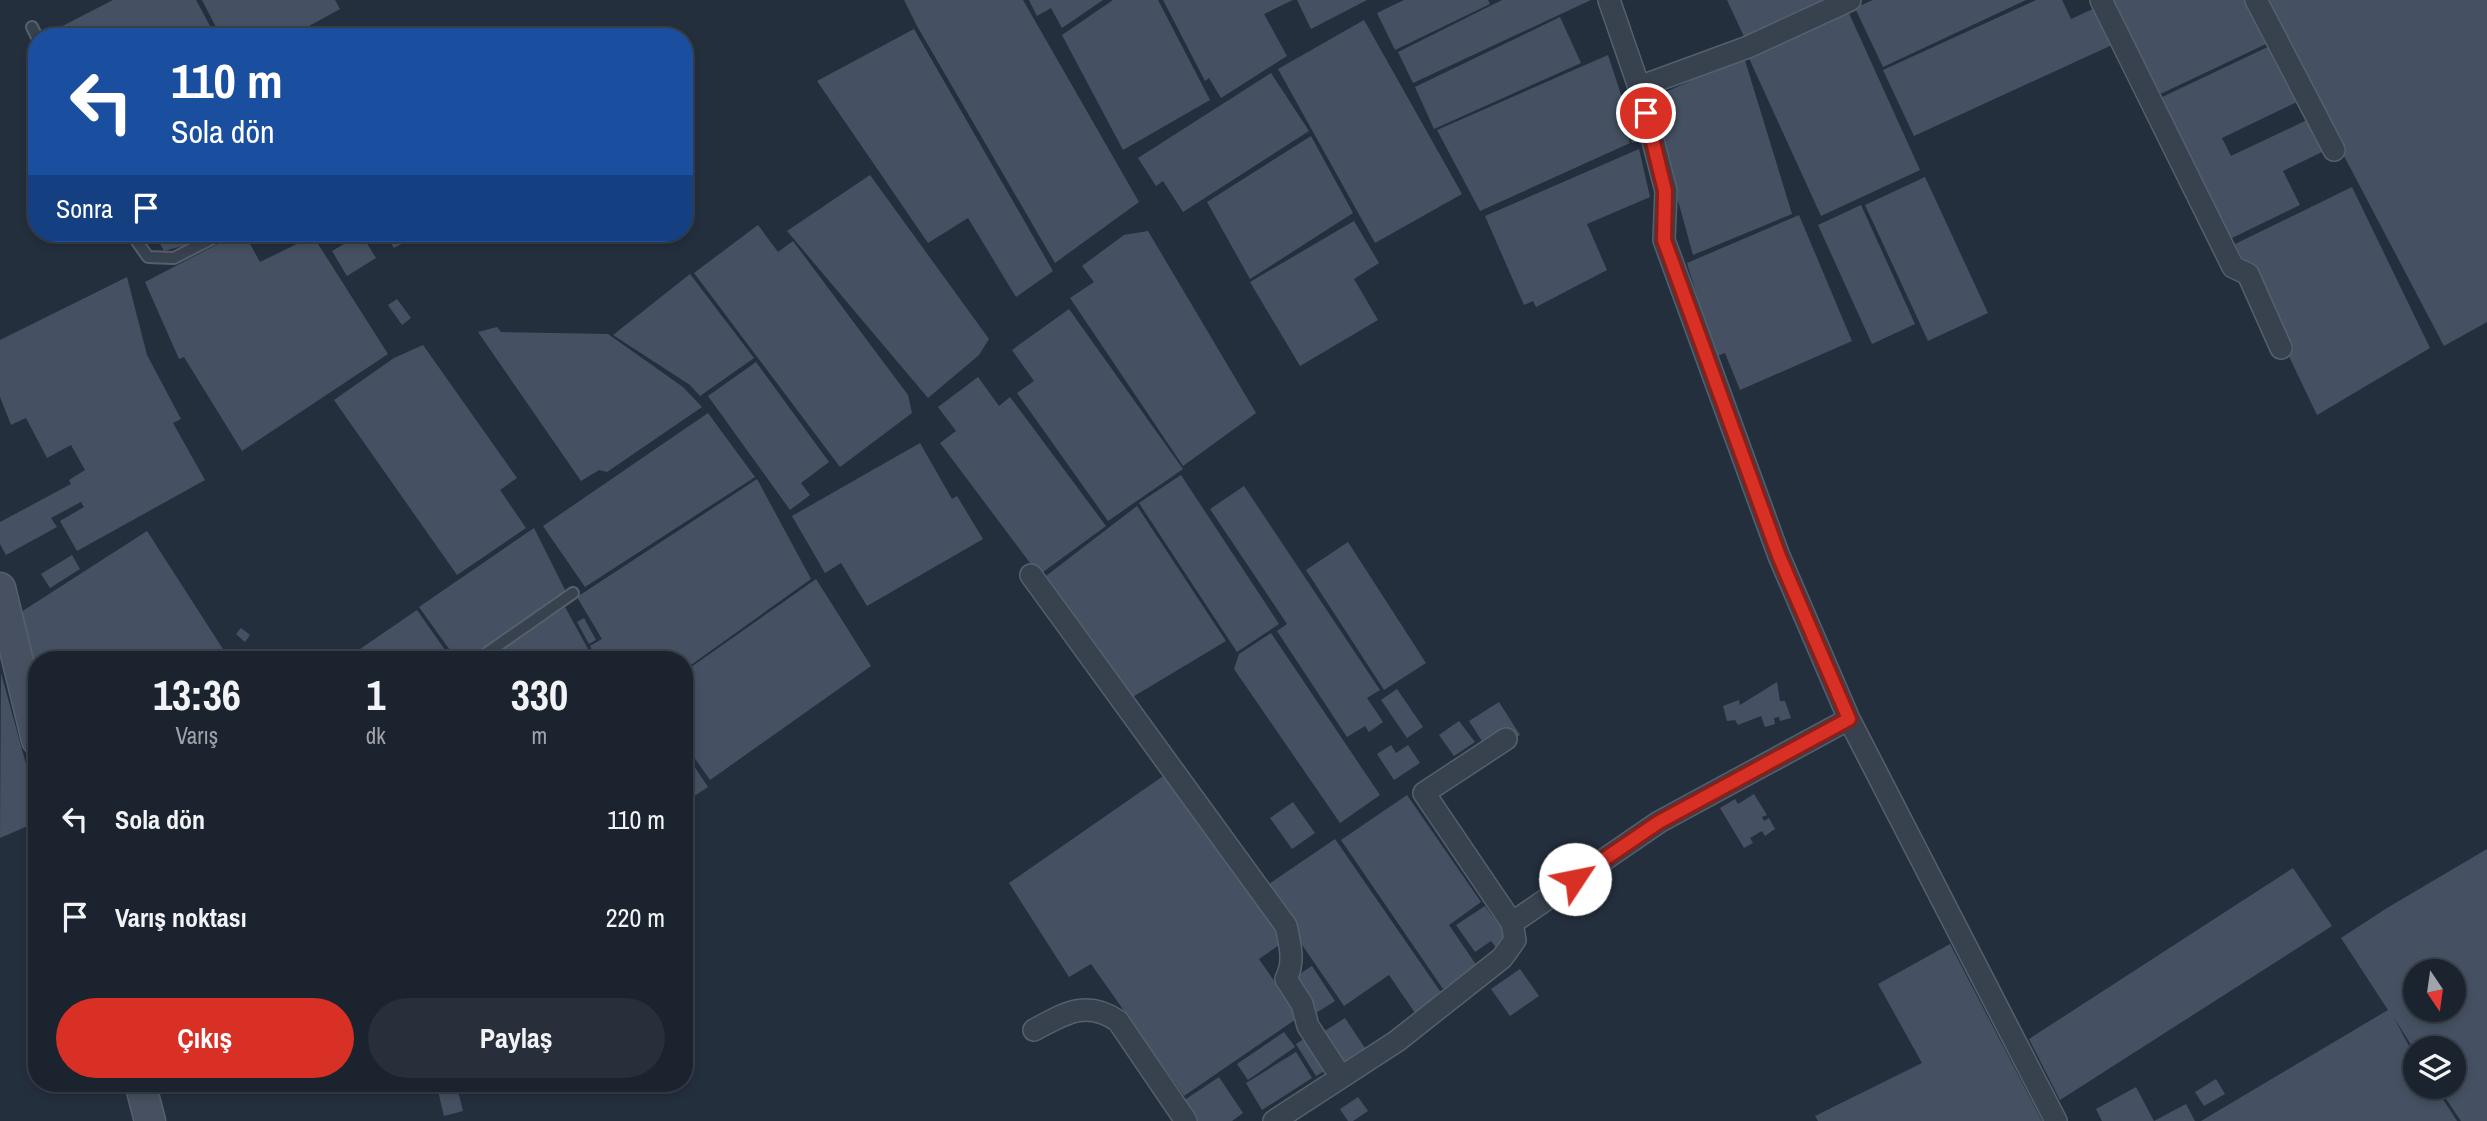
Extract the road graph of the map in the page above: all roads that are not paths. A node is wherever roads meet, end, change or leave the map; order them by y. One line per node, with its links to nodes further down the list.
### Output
1 (1609, 0): 5 (street)
2 (1850, 0): 5 (street)
3 (2101, 0): 9 (street)
4 (2256, 0): 6 (street)
5 (1639, 87): 16 (street)
6 (2334, 150)
7 (137, 242): 8 (lane)
8 (205, 242)
9 (2281, 348)
10 (1031, 575): 20 (street)
11 (0, 588): 13 (street)
12 (573, 593): 14 (lane)
13 (6, 644): 15 (street)
14 (490, 651)
15 (28, 712)
16 (1849, 719): 18 (street); 25 (street)
17 (1506, 739): 18 (street)
18 (1512, 923): 20 (street)
19 (1034, 1030): 23 (street)
20 (1341, 1077): 24 (street)
21 (142, 1092): 22 (street)
22 (150, 1121)
23 (1186, 1121)
24 (1274, 1121)
25 (2056, 1121)

